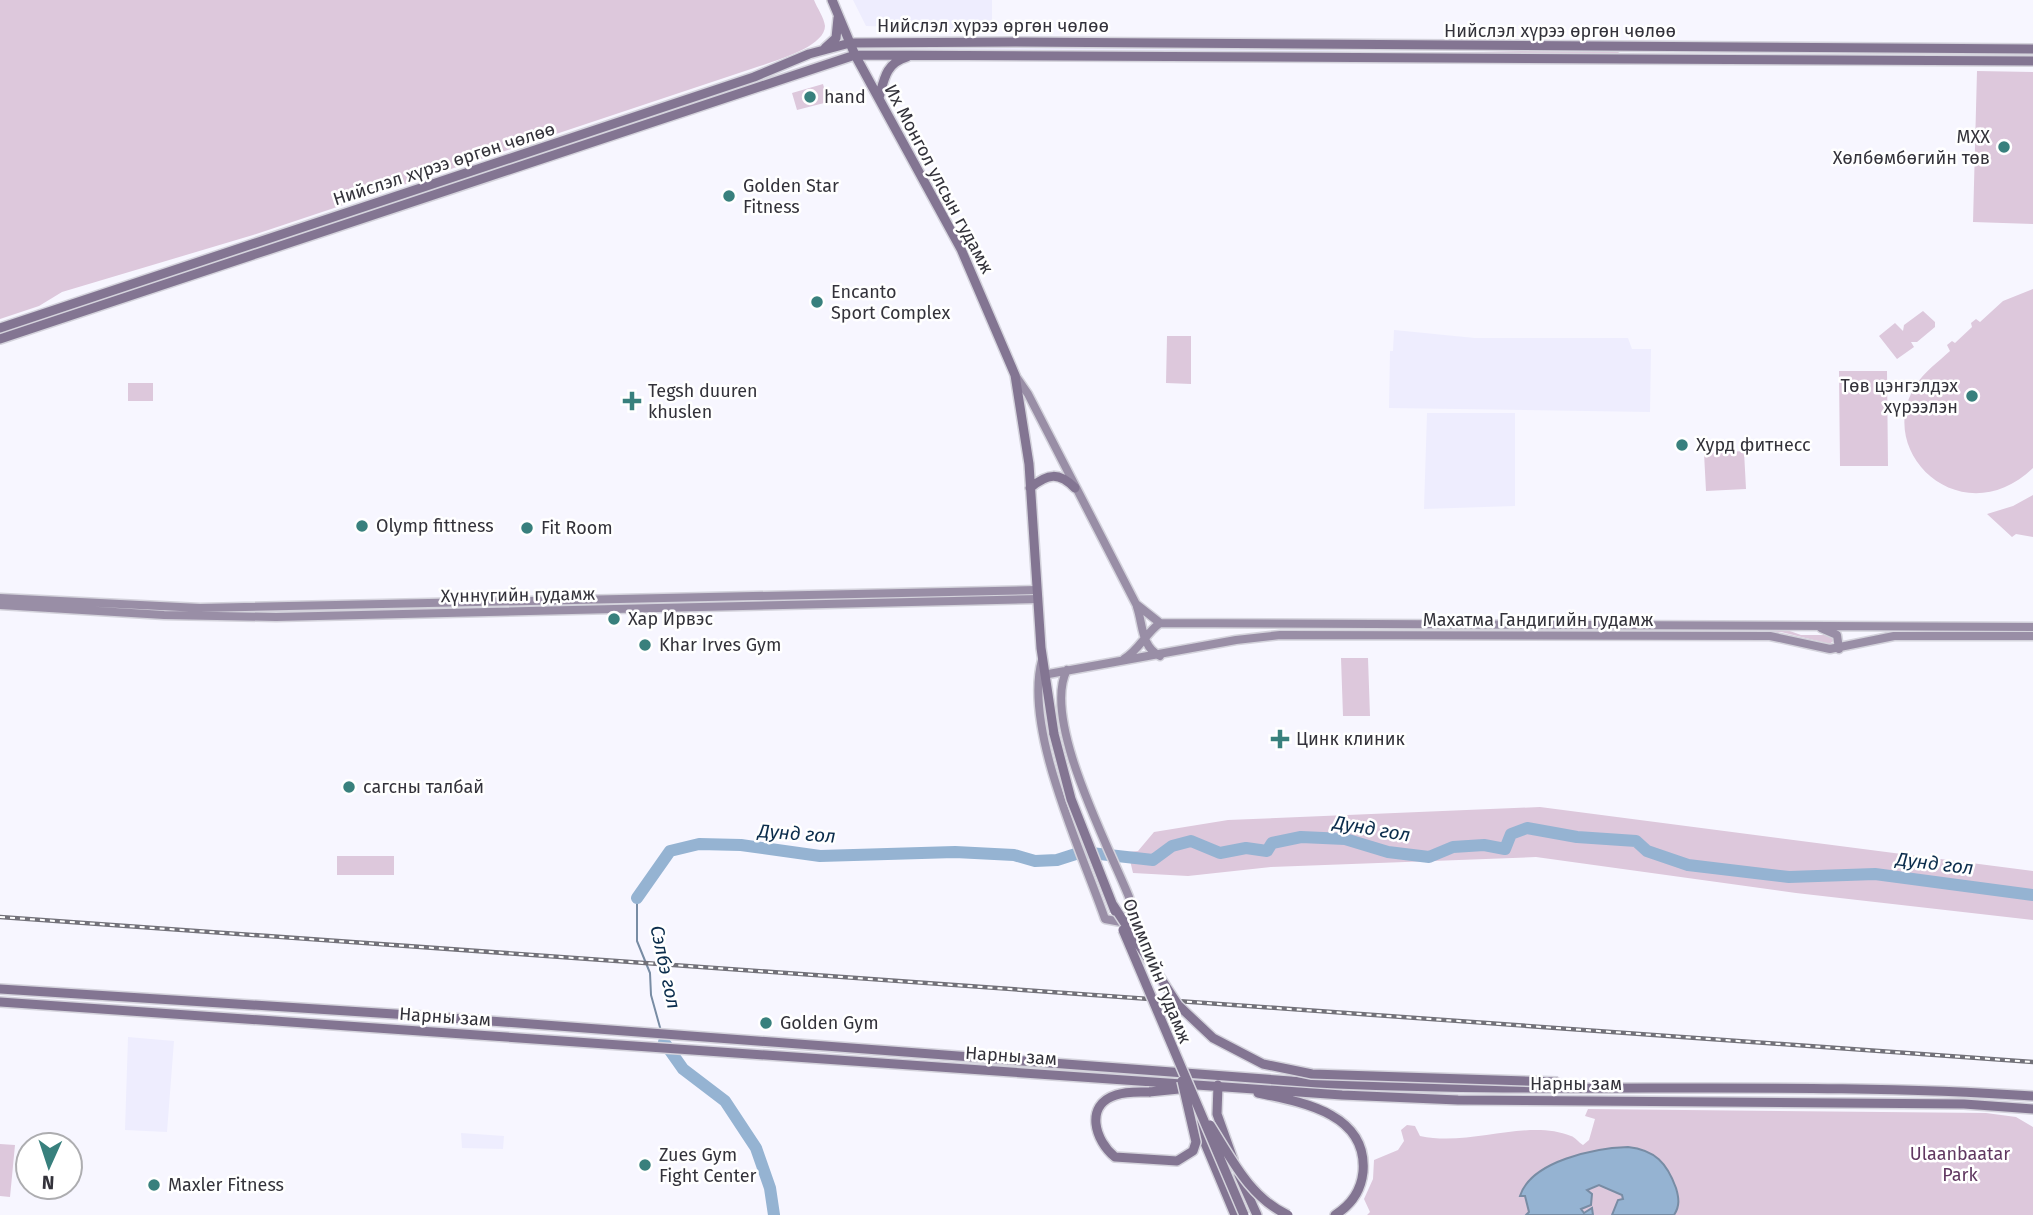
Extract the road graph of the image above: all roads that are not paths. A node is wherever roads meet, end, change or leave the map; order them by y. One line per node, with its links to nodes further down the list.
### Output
1 (834, 5): 2 (main road, Их Монгол улсын гудамж); 5 (main road)
2 (850, 43): 3 (main road, Нийслэл хүрээ өргөн чөлөө); 5 (main road, Нийслэл хүрээ өргөн чөлөө); 6 (main road, Их Монгол улсын гудамж)
3 (1379, 45): 4 (main road, Нийслэл хүрээ өргөн чөлөө); 8 (main road)
4 (2033, 50)
5 (809, 54): 11 (main road, Нийслэл хүрээ өргөн чөлөө)
6 (855, 55): 7 (main road, Нийслэл хүрээ өргөн чөлөө); 10 (main road, Их Монгол улсын гудамж); 11 (main road, Нийслэл хүрээ өргөн чөлөө)
7 (912, 55): 8 (main road, Нийслэл хүрээ өргөн чөлөө); 10 (main road)
8 (1379, 59): 9 (main road, Нийслэл хүрээ өргөн чөлөө)
9 (2033, 61)
10 (879, 98): 18 (main road, Их Монгол улсын гудамж)
11 (509, 164): 12 (main road, Нийслэл хүрээ өргөн чөлөө); 13 (main road, Нийслэл хүрээ өргөн чөлөө)
12 (285, 233): 13 (main road); 14 (main road, Нийслэл хүрээ өргөн чөлөө)
13 (289, 243): 16 (main road, Нийслэл хүрээ өргөн чөлөө)
14 (18, 322): 15 (main road, Нийслэл хүрээ өргөн чөлөө); 16 (main road)
15 (0, 328)
16 (21, 332): 17 (main road, Нийслэл хүрээ өргөн чөлөө)
17 (0, 340)
18 (1015, 375): 19 (main road, Их Монгол улсын гудамж); 20 (main road, Их Монгол улсын гудамж)
19 (1030, 488): 20 (main road); 21 (main road, Их Монгол улсын гудамж)
20 (1075, 488): 23 (main road)
21 (1037, 595): 22 (main road, Хүннүгийн гудамж); 24 (main road, Хүннүгийн гудамж); 34 (main road, Их Монгол улсын гудамж)
22 (0, 598)
23 (1136, 604): 25 (main road); 31 (main road)
24 (0, 605)
25 (1160, 623): 26 (main road, Махатма Гандигийн гудамж); 31 (main road)
26 (1490, 625): 27 (main road, Махатма Гандигийн гудамж); 29 (main road)
27 (1818, 626): 28 (main road, Махатма Гандигийн гудамж); 32 (main road)
28 (2033, 627)
29 (1490, 635): 32 (main road, Махатма Гандигийн гудамж); 33 (main road, Махатма Гандигийн гудамж)
30 (2033, 636): 32 (main road, Махатма Гандигийн гудамж)
31 (1144, 638): 33 (main road); 35 (main road)
32 (1839, 649)
33 (1161, 656): 35 (main road, Махатма Гандигийн гудамж)
34 (1042, 660): 36 (main road); 37 (main road, Их Монгол улсын гудамж)
35 (1121, 661): 36 (main road, Махатма Гандигийн гудамж)
36 (1067, 670): 37 (main road, Махатма Гандигийн гудамж)
37 (1043, 675): 38 (main road, Их Монгол улсын гудамж)
38 (1054, 734): 39 (main road, Олимпийн гудамж, bridge)
39 (1113, 905): 48 (main road, Олимпийн гудамж, bridge); 56 (main road, bridge)
40 (0, 989): 41 (main road, Нарны зам)
41 (107, 996): 43 (main road); 44 (main road, Нарны зам)
42 (0, 1002): 43 (main road, Нарны зам)
43 (107, 1009): 45 (main road, Нарны зам)
44 (450, 1018): 45 (main road); 46 (main road, Нарны зам)
45 (449, 1033): 49 (main road, Нарны зам)
46 (946, 1053): 47 (main road, Нарны зам); 49 (main road)
47 (959, 1054): 50 (main road, Нарны зам); 51 (main road)
48 (1174, 1056): 54 (main road, bridge); 60 (main road, Олимпийн гудамж, bridge)
49 (944, 1066): 51 (main road, Нарны зам)
50 (1129, 1066): 52 (main road); 56 (main road, Нарны зам)
51 (960, 1068): 52 (main road, Нарны зам)
52 (1128, 1078): 54 (main road, Нарны зам)
53 (1214, 1085): 54 (main road, Нарны зам); 55 (main road, Нарны зам); 64 (main road)
54 (1180, 1086): 65 (main road)
55 (1230, 1086): 61 (main road, Нарны зам); 72 (main road)
56 (1630, 1087): 57 (main road, Нарны зам)
57 (1779, 1088): 58 (main road, Нарны зам); 61 (main road)
58 (1801, 1089): 59 (main road, Нарны зам); 62 (main road)
59 (2033, 1096)
60 (1196, 1102): 69 (main road, Олимпийн гудамж, bridge); 71 (main road, bridge)
61 (1776, 1102): 62 (main road, Нарны зам)
62 (1800, 1102): 63 (main road, Нарны зам)
63 (2033, 1109)
64 (1239, 1175): 65 (main road); 66 (main road)
65 (1221, 1182): 67 (main road)
66 (1249, 1195): 67 (main road); 70 (main road)
67 (1231, 1203): 68 (main road)
68 (1235, 1215)
69 (1244, 1215)
70 (1257, 1215)
71 (1287, 1215)
72 (1335, 1215)

